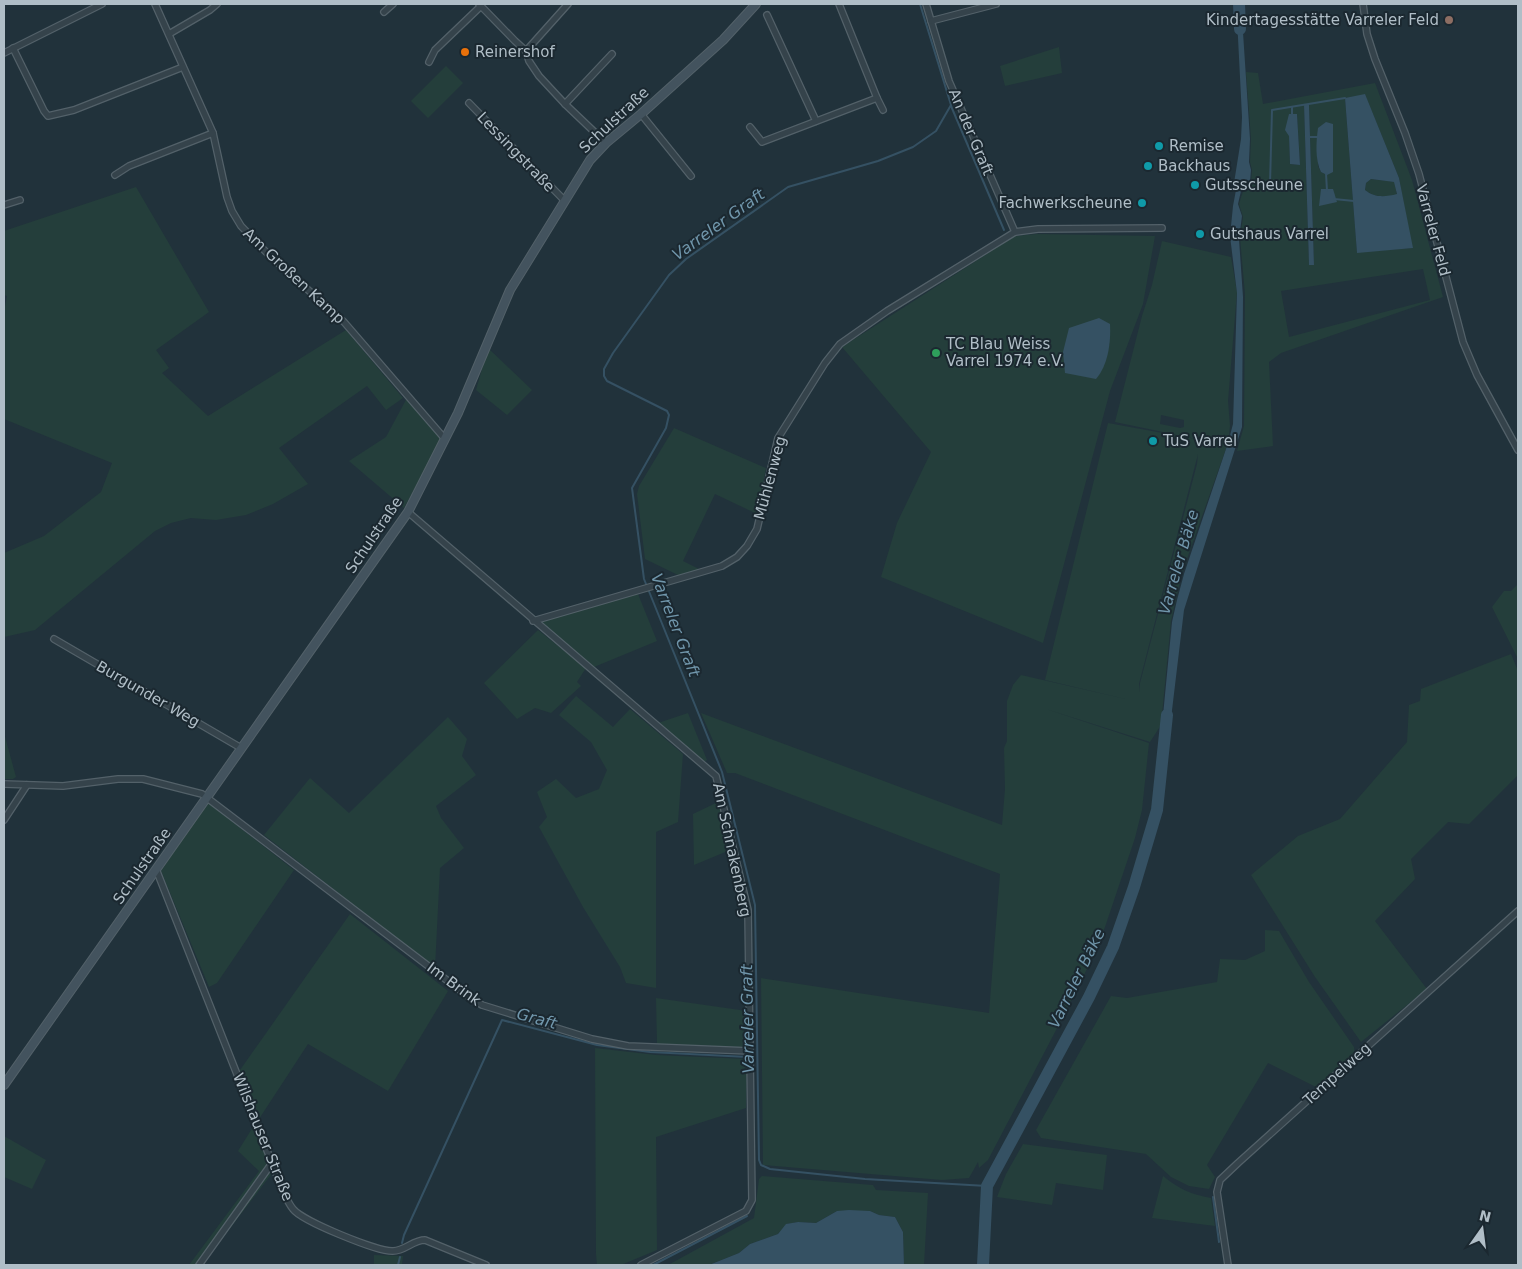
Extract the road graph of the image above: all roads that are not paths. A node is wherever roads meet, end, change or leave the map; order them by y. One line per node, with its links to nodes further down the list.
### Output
1 (102, 4): 16 (street)
2 (155, 4): 15 (street, Am Großen Kamp)
3 (217, 4): 15 (street)
4 (392, 4): 12 (street)
5 (568, 4): 17 (street)
6 (756, 4): 26 (street, Schulstraße)
7 (838, 4): 22 (street)
8 (926, 4): 14 (street, An der Graft)
9 (996, 4): 14 (street)
10 (1363, 4): 39 (street, Varreler Feld)
11 (480, 5): 17 (street); 20 (street)
12 (384, 12)
13 (767, 15): 27 (street)
14 (931, 21): 37 (street, An der Graft)
15 (169, 34): 21 (street, Am Großen Kamp)
16 (13, 48): 18 (street); 21 (street)
17 (526, 51): 24 (street)
18 (4, 53)
19 (612, 54): 24 (street)
20 (429, 62)
21 (183, 67): 29 (street, Am Großen Kamp)
22 (877, 98): 25 (street); 27 (street)
23 (469, 103): 34 (street, Lessingstraße)
24 (564, 104): 30 (street)
25 (883, 110)
26 (641, 114): 30 (street, Schulstraße); 32 (street)
27 (816, 121): 28 (street)
28 (750, 127)
29 (213, 133): 31 (street); 38 (street, Am Großen Kamp)
30 (606, 143): 34 (street, Schulstraße)
31 (115, 175)
32 (691, 176)
33 (20, 200): 35 (street)
34 (564, 200): 38 (street, Schulstraße)
35 (4, 206)
36 (1162, 228): 37 (street)
37 (1014, 232): 41 (street, Mühlenweg)
38 (445, 438): 40 (street, Schulstraße)
39 (1518, 450)
40 (408, 512): 41 (street, Am Schnakenberg); 43 (street, Schulstraße)
41 (534, 621): 50 (street, Am Schnakenberg)
42 (54, 639): 43 (street, Burgunder Weg)
43 (242, 748): 46 (street, Schulstraße)
44 (4, 784): 45 (street, Im Brink)
45 (28, 785): 46 (street, Im Brink); 47 (street)
46 (207, 798): 48 (street, Schulstraße); 50 (street, Im Brink)
47 (4, 820)
48 (156, 869): 51 (street, Schulstraße); 52 (street, Wilshauser Straße)
49 (1518, 911): 56 (street, Tempelweg)
50 (750, 1051): 55 (street, Am Schnakenberg)
51 (4, 1085)
52 (272, 1163): 53 (street); 54 (street, Wilshauser Straße)
53 (199, 1265)
54 (486, 1265)
55 (641, 1265)
56 (1228, 1265)

